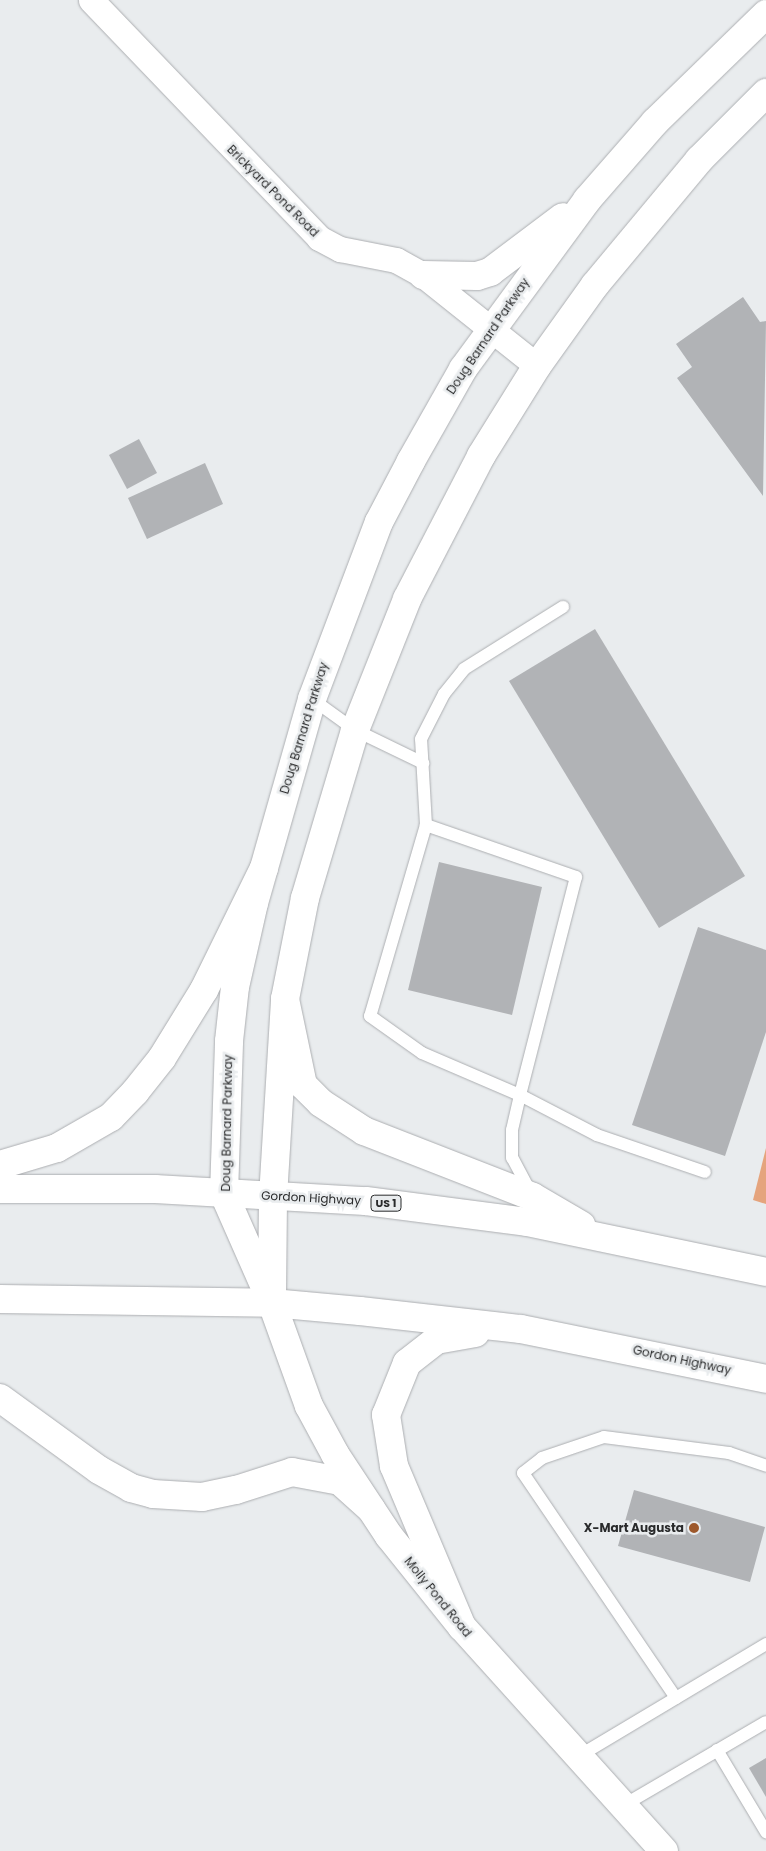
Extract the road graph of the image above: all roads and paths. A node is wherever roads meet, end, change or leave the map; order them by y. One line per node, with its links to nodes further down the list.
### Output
1 (91, 0): 5 (street, Brickyard Pond Road)
2 (766, 14): 4 (main road, Doug Barnard Parkway)
3 (766, 93): 7 (main road)
4 (587, 200): 5 (main road); 6 (main road, Doug Barnard Parkway)
5 (423, 275): 6 (street, Brickyard Pond Road)
6 (491, 328): 7 (street, Brickyard Pond Road); 9 (main road, Doug Barnard Parkway)
7 (537, 366): 10 (main road)
8 (563, 607): 11 (lane)
9 (312, 700): 10 (lane); 13 (main road, Doug Barnard Parkway)
10 (355, 730): 11 (lane); 14 (main road)
11 (423, 763): 12 (lane)
12 (426, 825): 15 (lane); 15 (lane)
13 (264, 868): 16 (main road); 19 (main road, Doug Barnard Parkway)
14 (286, 999): 20 (main road); 21 (main road)
15 (520, 1095): 17 (lane); 21 (lane)
16 (0, 1165)
17 (705, 1172)
18 (0, 1189): 19 (main road, Gordon Highway / US 1)
19 (224, 1194): 20 (main road, Gordon Highway / US 1); 25 (main road, Doug Barnard Parkway)
20 (273, 1197): 22 (main road, Gordon Highway / US 1); 25 (main road)
21 (533, 1198): 22 (main road)
22 (600, 1235): 23 (main road, Gordon Highway / US 1)
23 (766, 1272)
24 (0, 1299): 25 (main road, Gordon Highway)
25 (272, 1303): 26 (main road, Gordon Highway); 30 (main road, Molly Pond Road)
26 (521, 1329): 27 (main road, Gordon Highway); 31 (main road)
27 (766, 1378)
28 (0, 1398): 30 (main road)
29 (766, 1466): 33 (lane)
30 (371, 1509): 31 (main road, Molly Pond Road)
31 (462, 1627): 36 (main road, Molly Pond Road)
32 (766, 1644): 33 (lane)
33 (676, 1698): 36 (lane)
34 (766, 1722): 35 (lane)
35 (717, 1750): 37 (lane); 38 (lane)
36 (579, 1756): 37 (main road, Molly Pond Road)
37 (624, 1805): 39 (main road, Molly Pond Road)
38 (766, 1832)
39 (664, 1851)

